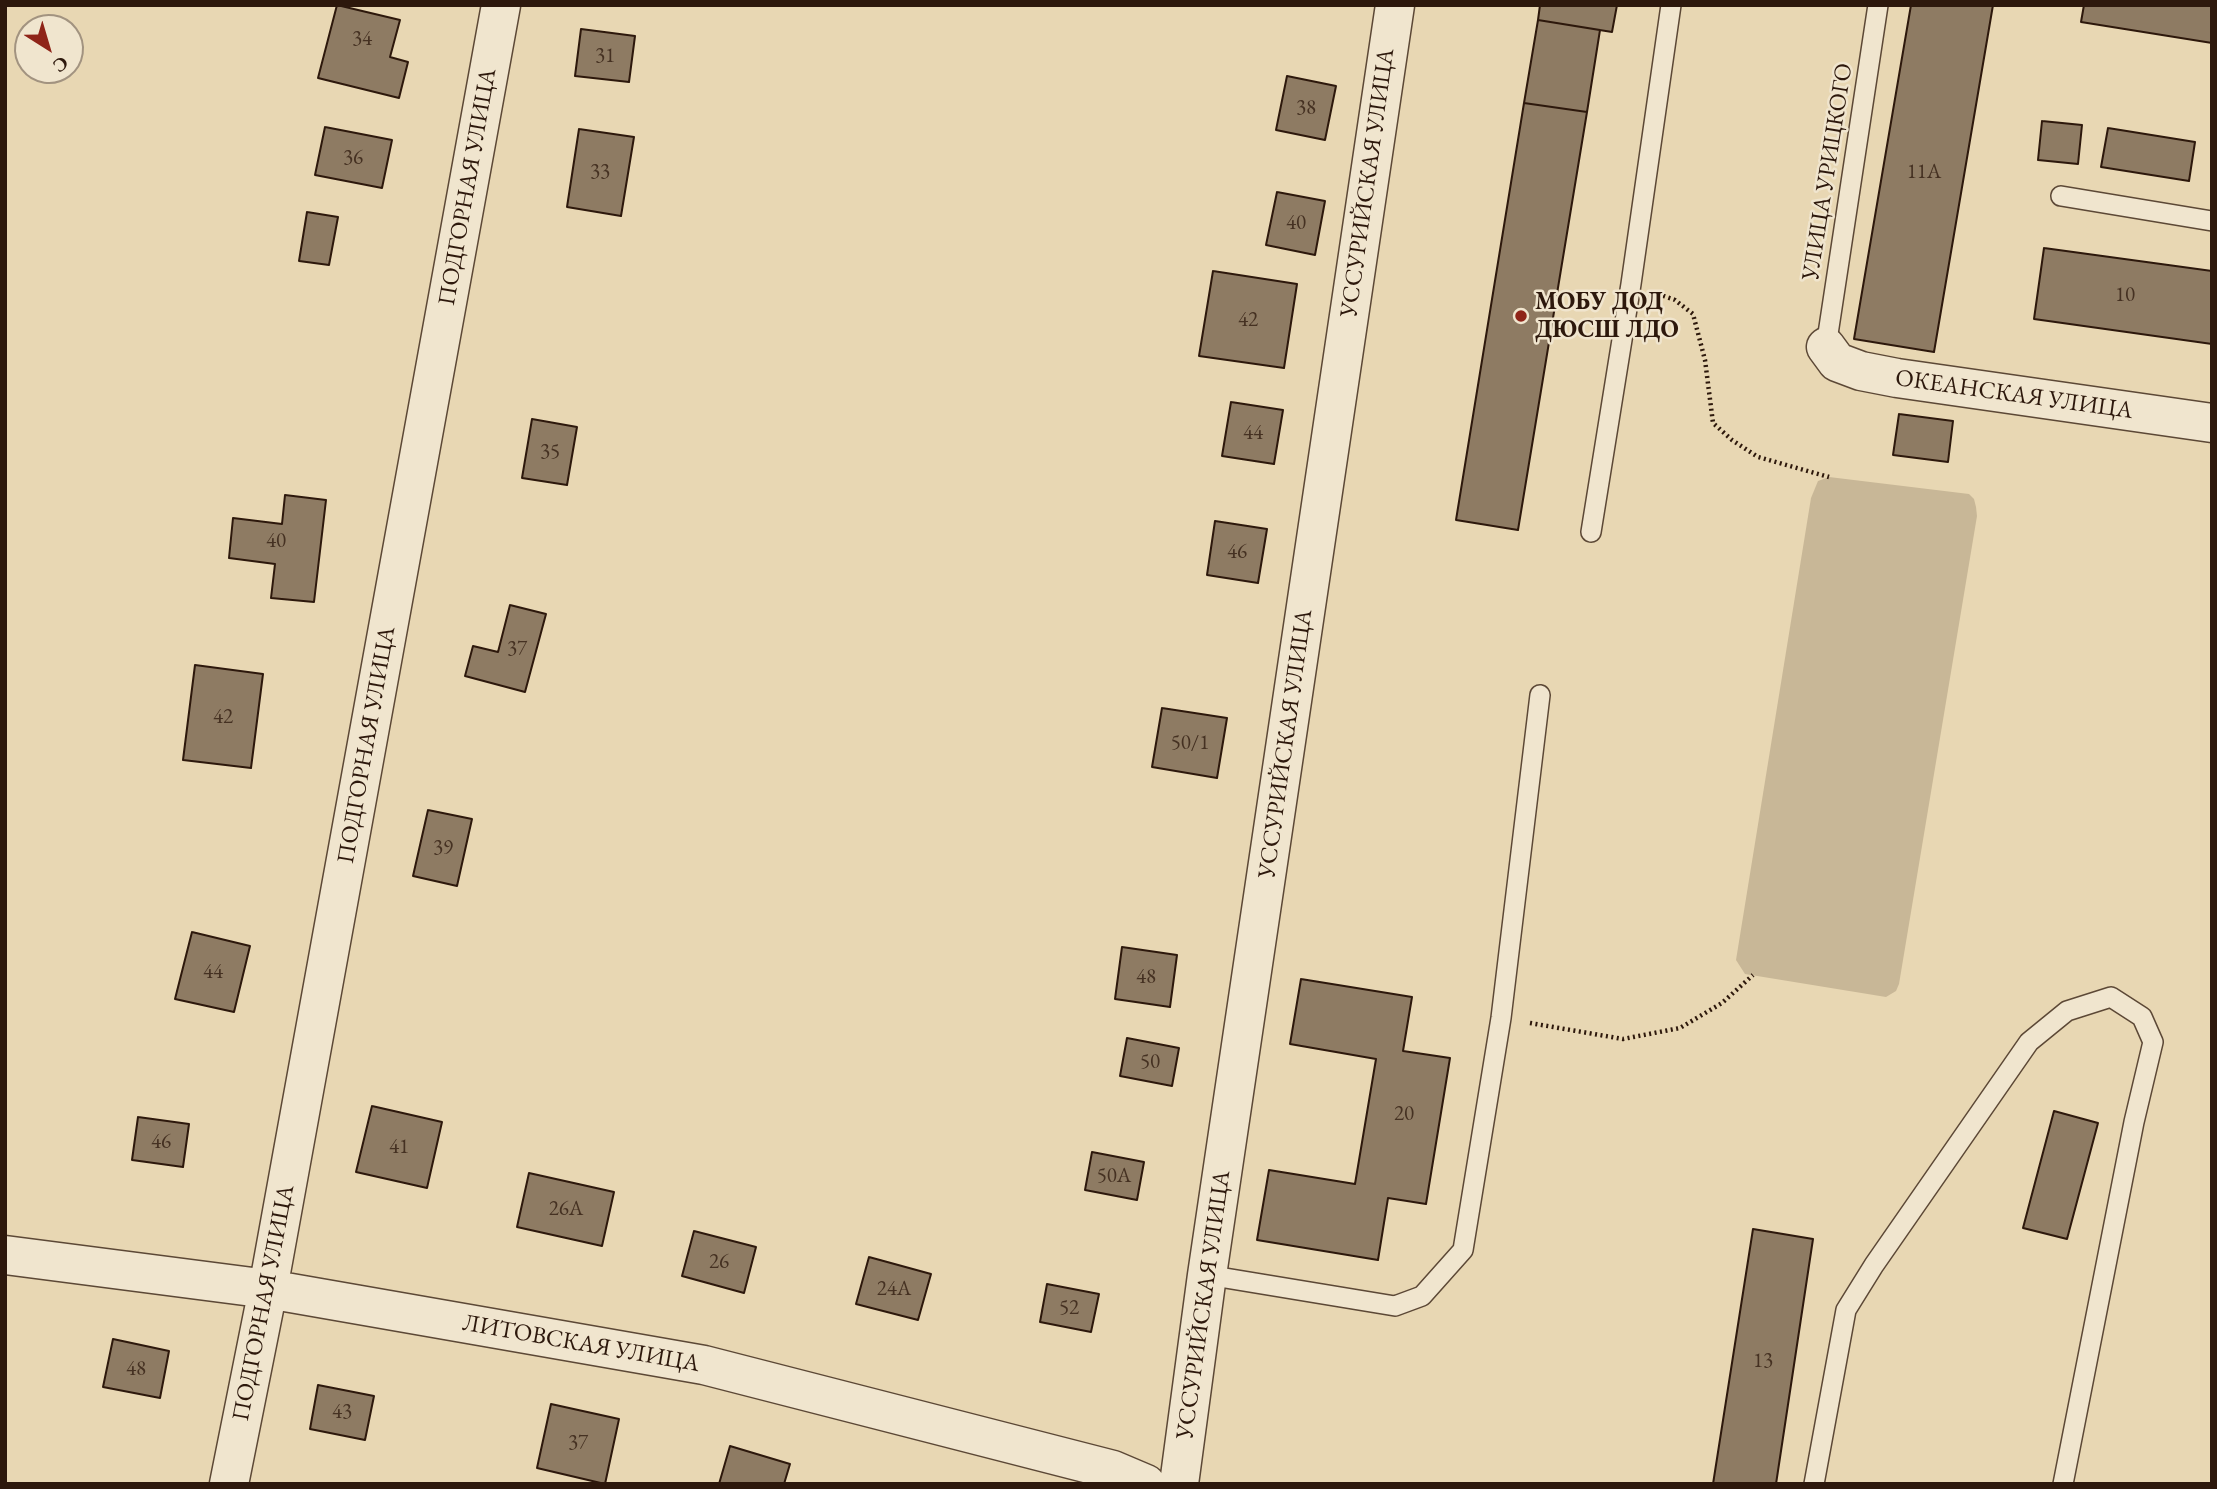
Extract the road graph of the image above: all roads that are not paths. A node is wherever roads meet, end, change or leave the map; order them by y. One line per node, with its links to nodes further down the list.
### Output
1 (501, 5): 13 (street, ПОДГОРНАЯ УЛИЦА)
2 (1395, 5): 12 (street, УССУРИЙСКАЯ УЛИЦА)
3 (1671, 5): 9 (lane)
4 (1878, 5): 7 (lane, УЛИЦА УРИЦКОГО)
5 (2061, 196): 6 (lane)
6 (2212, 221)
7 (1826, 346): 8 (street, ОКЕАНСКАЯ УЛИЦА)
8 (2212, 423)
9 (1591, 532)
10 (1540, 695): 12 (lane)
11 (5, 1255): 13 (street, ЛИТОВСКАЯ УЛИЦА)
12 (1207, 1275): 16 (street, УССУРИЙСКАЯ УЛИЦА)
13 (268, 1289): 14 (street, ПОДГОРНАЯ УЛИЦА); 15 (street, ЛИТОВСКАЯ УЛИЦА)
14 (229, 1484)
15 (1146, 1484)
16 (1179, 1484)
17 (1814, 1484): 18 (lane)
18 (2063, 1484)

